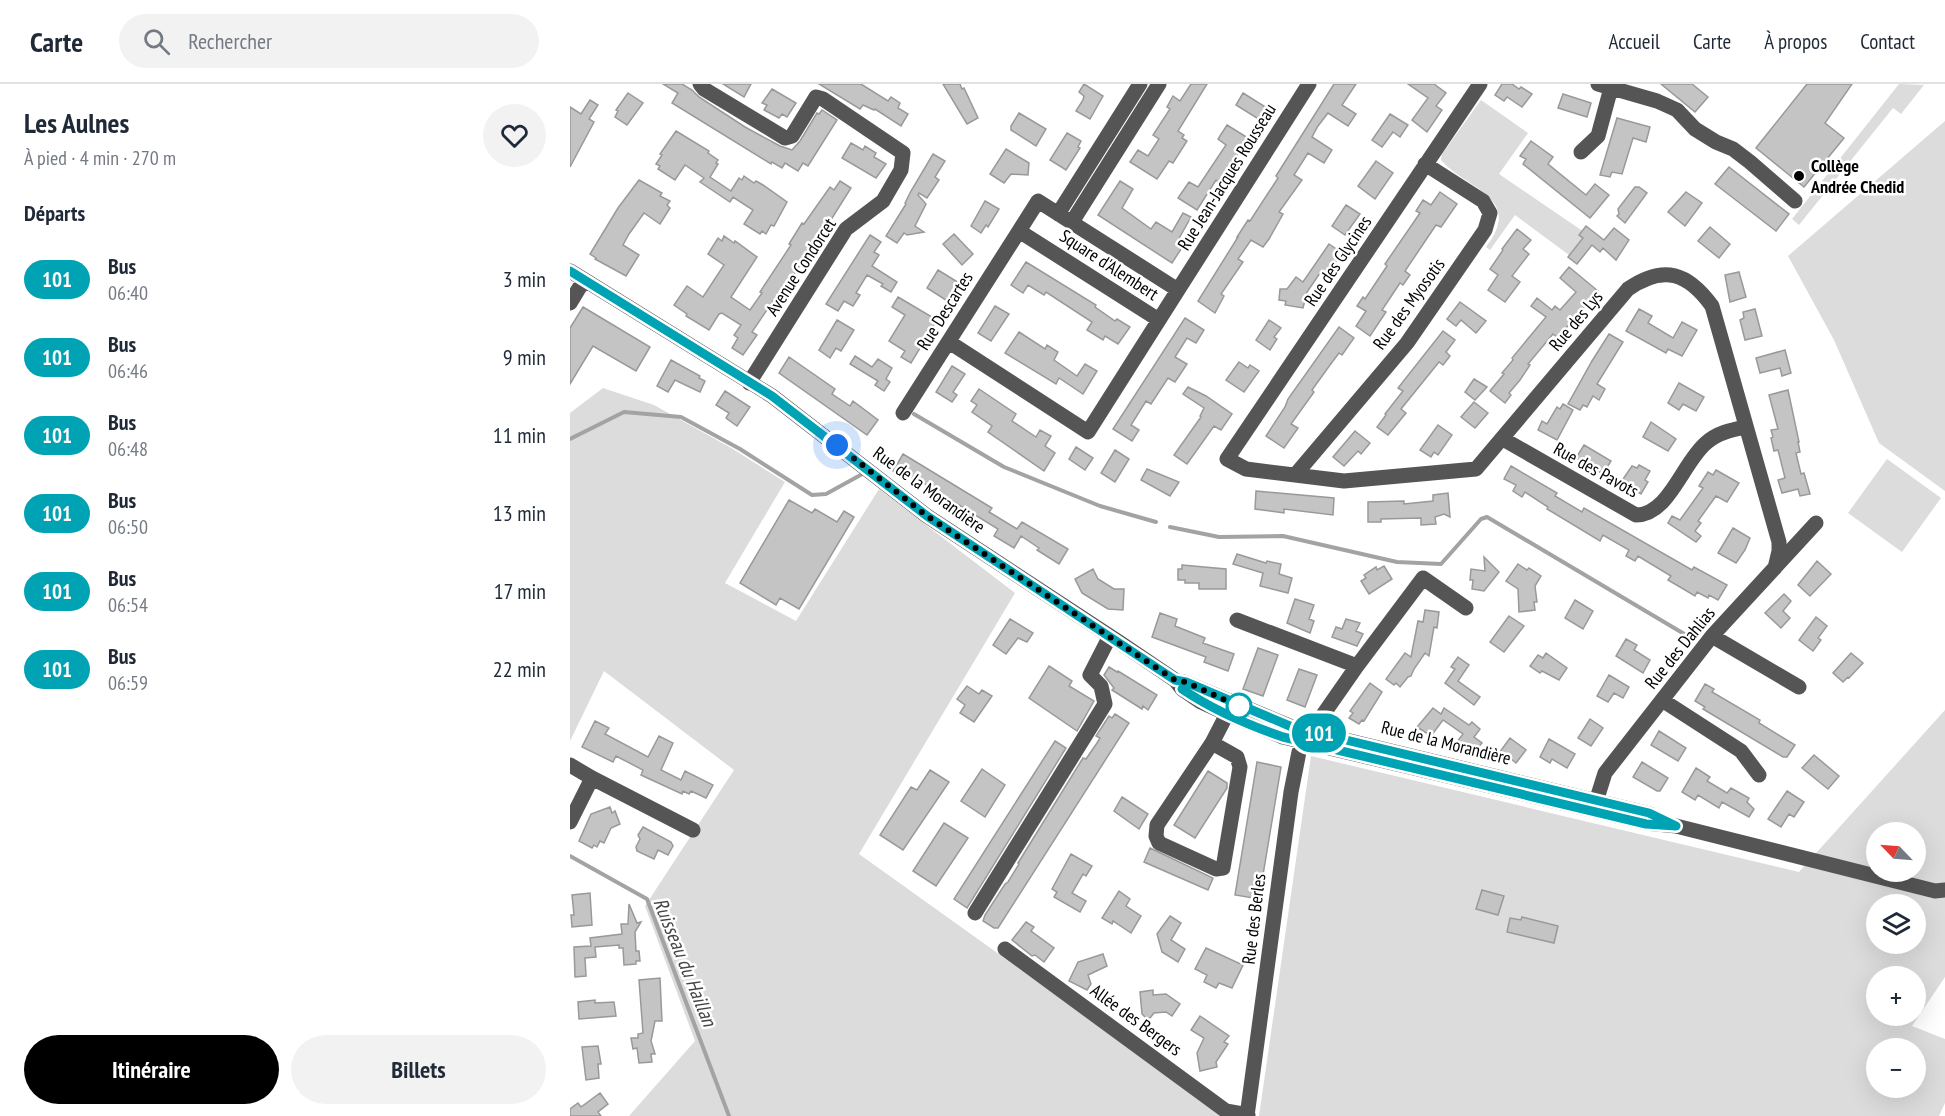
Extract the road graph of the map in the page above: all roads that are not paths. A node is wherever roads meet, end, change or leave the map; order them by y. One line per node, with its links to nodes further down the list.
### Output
1 (700, 84): 18 (street, Avenue Condorcet)
2 (1140, 84): 10 (street)
3 (1159, 84): 10 (street)
4 (1309, 84): 14 (street, Rue Jean-Jacques Rousseau)
5 (1480, 84): 8 (street, Rue des Glycines)
6 (1607, 85): 7 (street); 9 (street)
7 (1581, 152)
8 (1425, 164): 22 (street, Rue des Glycines); 23 (street, Rue des Myosotis)
9 (1795, 201)
10 (1065, 218): 11 (street, Square d'Alembert); 14 (street, Square d'Alembert)
11 (1019, 231): 16 (street, Square d'Alembert); 17 (street, Rue Descartes)
12 (570, 271): 13 (street, Rue de la Morandière)
13 (584, 280): 15 (street); 18 (street, Rue de la Morandière)
14 (1178, 290): 16 (street, Square d'Alembert)
15 (570, 303)
16 (1159, 320): 17 (street)
17 (949, 342): 19 (street, Rue Descartes)
18 (749, 383): 28 (street, Rue de la Morandière)
19 (903, 412)
20 (1745, 427): 21 (street, Rue des Pavots); 21 (street, Rue des Lys); 25 (street, Rue des Lys)
21 (1503, 439): 23 (street, Rue des Lys)
22 (1227, 459): 23 (street, Rue des Lys)
23 (1296, 474)
24 (1816, 523): 25 (street, Rue des Dahlias)
25 (1775, 568): 29 (street, Rue des Dahlias)
26 (1466, 608): 30 (street, Rue des Berles)
27 (1237, 620): 30 (street)
28 (1110, 636): 31 (street, Rue de la Morandière); 44 (street)
29 (1712, 636): 32 (street); 33 (street, Rue des Dahlias)
30 (1357, 666): 35 (street, Rue des Berles)
31 (1175, 680): 34 (street, Rue de la Morandière); 35 (street, Rue de la Morandière)
32 (1799, 687)
33 (1662, 700): 38 (street); 40 (street, Rue des Dahlias)
34 (1227, 714): 35 (street, Rue de la Morandière); 36 (street)
35 (1307, 736): 40 (street, Rue de la Morandière); 46 (street, Rue des Berles)
36 (1212, 743): 36 (street)
37 (570, 765): 39 (street)
38 (1759, 775)
39 (592, 778): 41 (street); 42 (street)
40 (1594, 806): 43 (street, Rue de la Morandière)
41 (570, 822)
42 (693, 830)
43 (1942, 892)
44 (975, 913)
45 (1005, 949): 46 (street, Allée des Bergers)
46 (1247, 1115)

